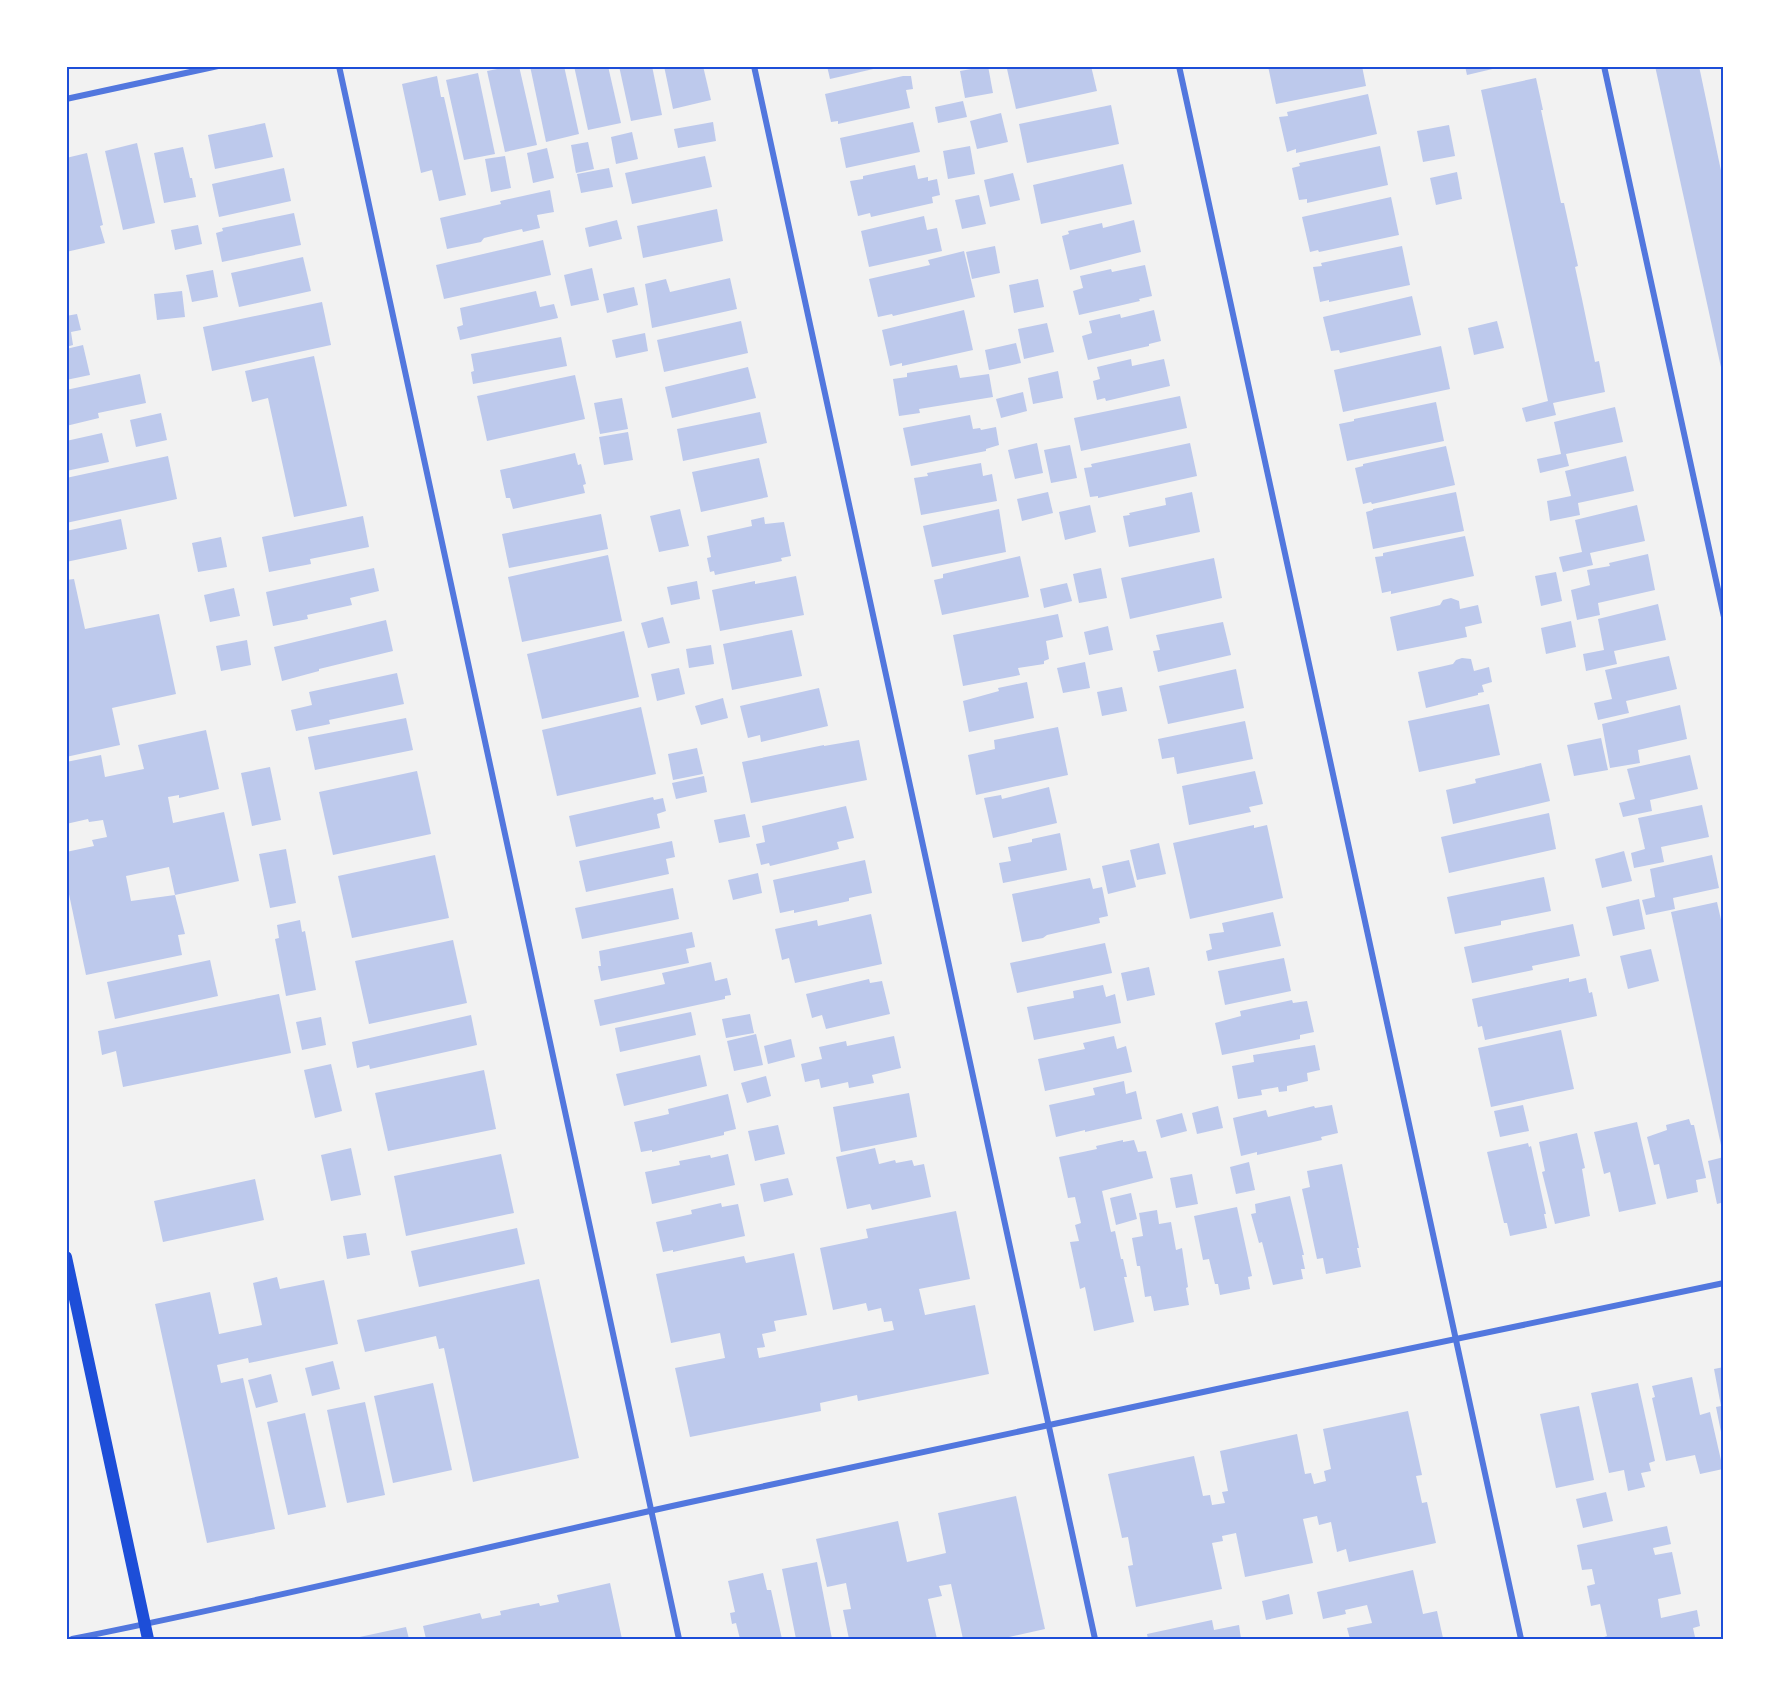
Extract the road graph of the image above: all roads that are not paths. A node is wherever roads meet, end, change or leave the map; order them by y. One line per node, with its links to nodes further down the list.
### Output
1 (218, 66): 6 (street)
2 (339, 66): 12 (street)
3 (754, 66): 11 (street)
4 (1179, 66): 10 (street)
5 (1604, 66): 7 (street)
6 (66, 99)
7 (1724, 617)
8 (66, 1257): 13 (main road)
9 (1724, 1283): 10 (street)
10 (1456, 1338): 11 (street); 18 (street)
11 (1049, 1425): 12 (street); 17 (street)
12 (651, 1511): 13 (street); 16 (street)
13 (145, 1625): 14 (street); 15 (main road)
14 (72, 1639)
15 (148, 1639)
16 (679, 1639)
17 (1095, 1639)
18 (1521, 1639)

